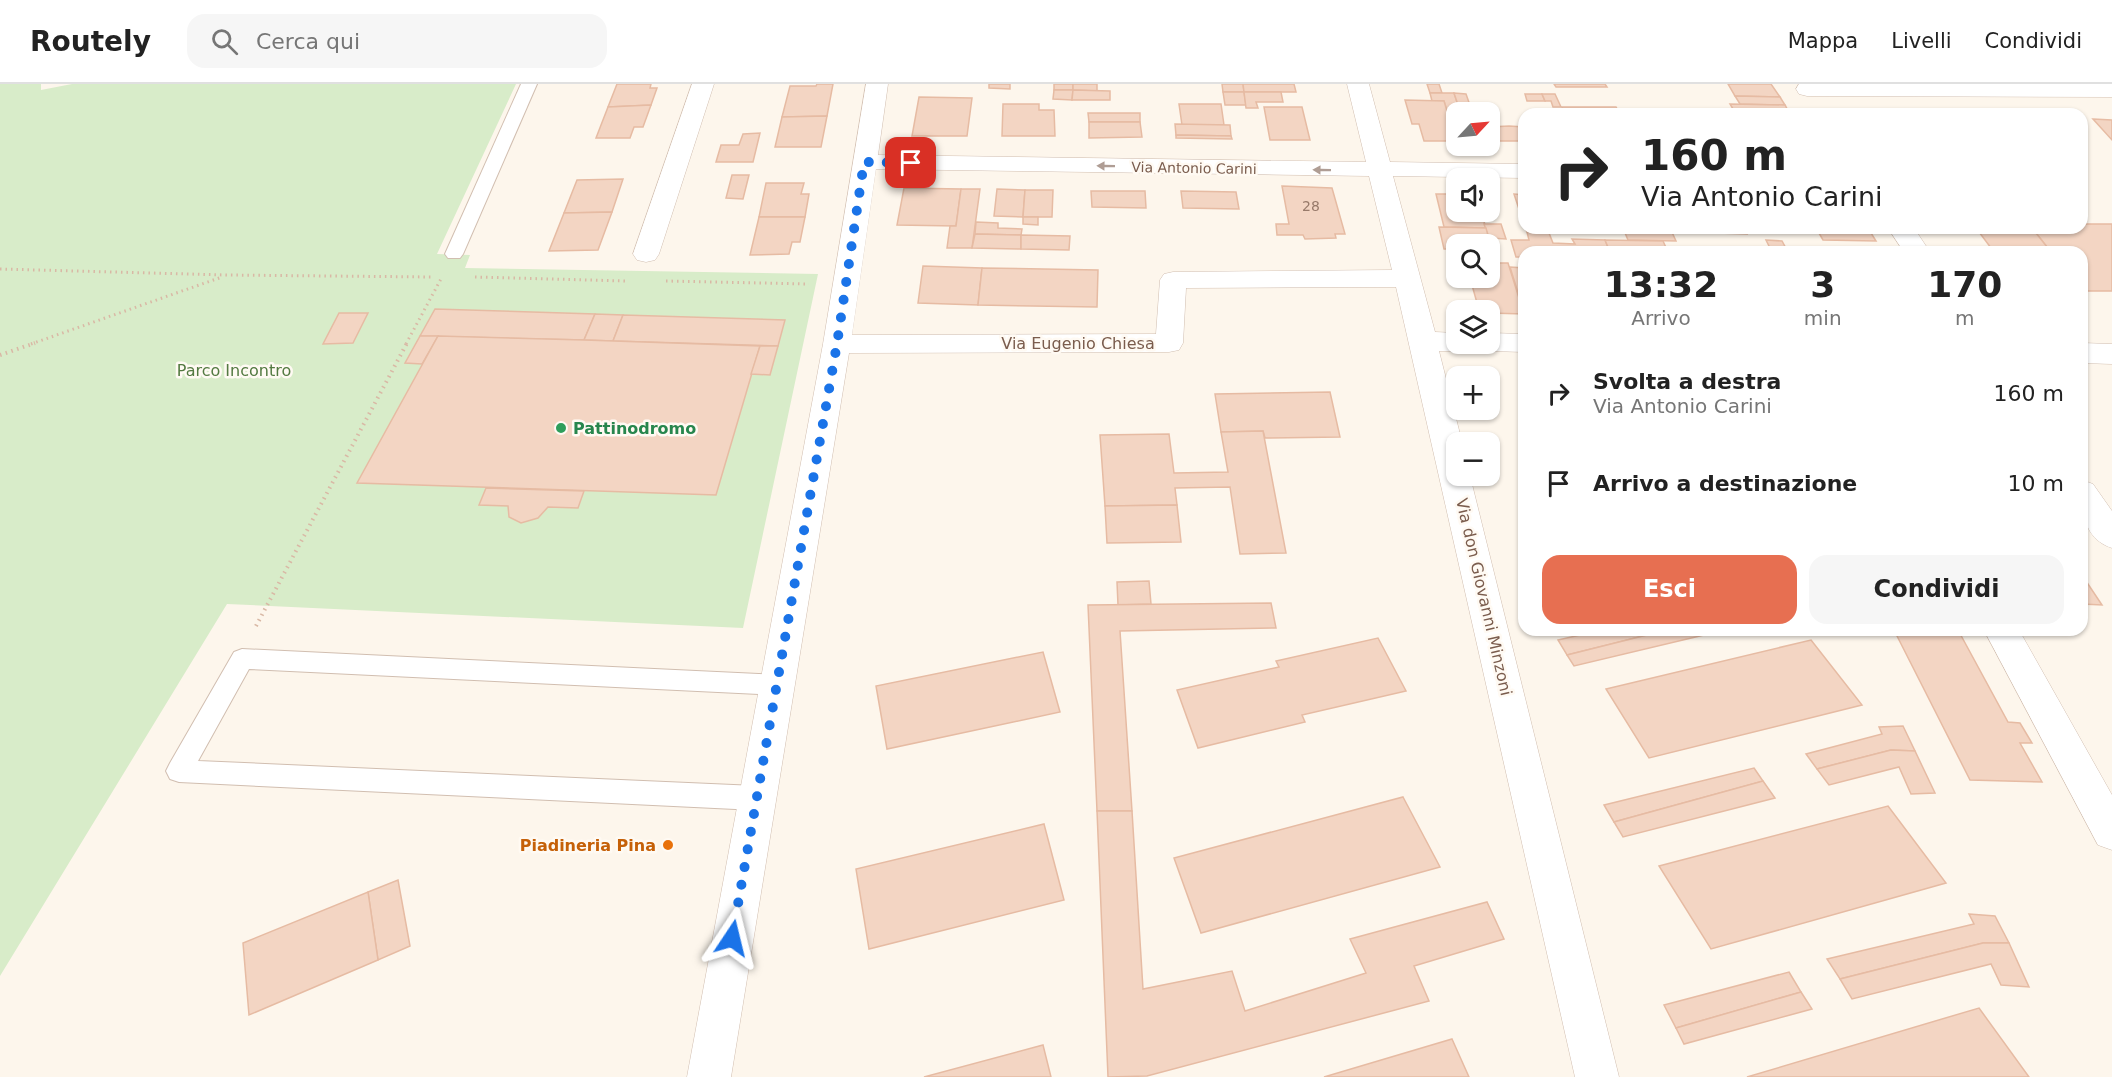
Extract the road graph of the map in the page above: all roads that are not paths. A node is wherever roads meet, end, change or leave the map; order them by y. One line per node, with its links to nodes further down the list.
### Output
1 (529, 84): 12 (lane)
2 (703, 84): 11 (street)
3 (877, 84): 8 (street)
4 (1358, 84): 9 (street, Via don Giovanni Minzoni)
5 (1805, 87): 6 (street); 7 (street)
6 (2112, 90)
7 (1820, 108)
8 (864, 162): 9 (street, Via Antonio Carini, one-way to 8); 18 (street)
9 (1381, 171): 10 (street, Via Antonio Carini); 13 (street, Via don Giovanni Minzoni)
10 (1518, 171)
11 (646, 254)
12 (454, 255)
13 (1405, 278): 14 (street, Via don Giovanni Minzoni); 18 (street, Via Eugenio Chiesa)
14 (1423, 341): 15 (street); 28 (street, Via don Giovanni Minzoni)
15 (1446, 342)
16 (1500, 342): 17 (street)
17 (1518, 343)
18 (837, 344): 24 (street)
19 (2088, 353): 20 (street)
20 (2112, 354)
21 (2088, 501): 22 (street)
22 (2112, 536)
23 (2004, 636): 26 (street)
24 (778, 685): 25 (street); 25 (lane)
25 (756, 798): 27 (street)
26 (2112, 832)
27 (709, 1077)
28 (1597, 1077)

